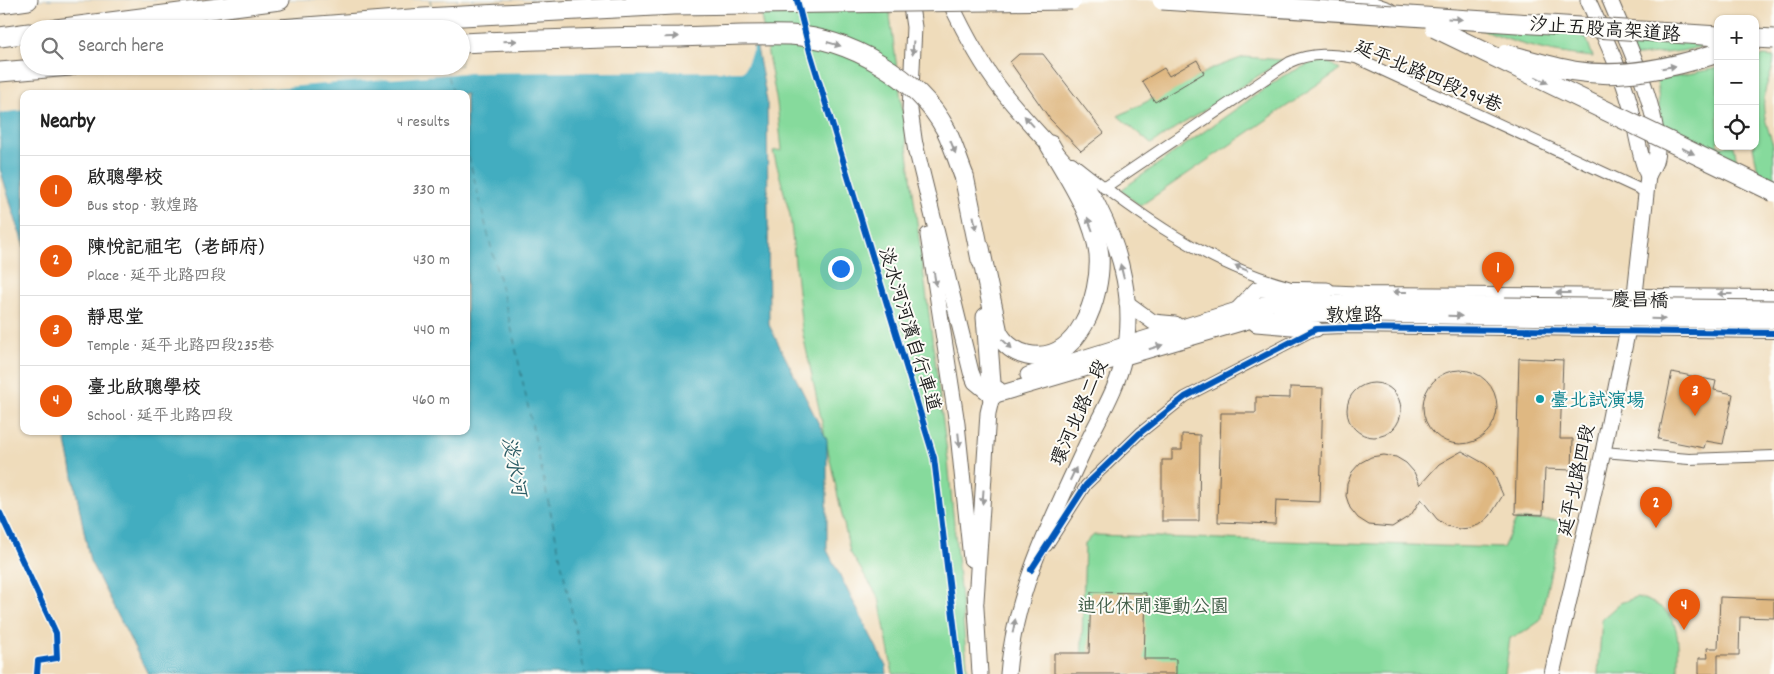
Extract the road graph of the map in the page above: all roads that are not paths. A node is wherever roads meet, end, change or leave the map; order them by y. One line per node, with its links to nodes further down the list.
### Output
1 (28, 0): 10 (highway)
2 (280, 0): 11 (highway)
3 (910, 0): 26 (street, one-way to 26)
4 (949, 0): 27 (street, 環河北路二段, one-way to 4)
5 (1072, 0): 12 (highway, bridge)
6 (1162, 0): 15 (highway, 汐止五股高架道路, one-way to 15, bridge)
7 (1354, 0): 13 (highway)
8 (1588, 0): 28 (street, 延平北路四段)
9 (1610, 0): 28 (street, 延平北路四段)
10 (0, 4)
11 (126, 20)
12 (397, 20)
13 (1435, 28): 21 (highway, one-way to 21, bridge); 31 (highway, one-way to 31, bridge)
14 (20, 34): 16 (highway)
15 (1714, 36)
16 (0, 37)
17 (1759, 38): 18 (highway, bridge)
18 (1774, 38): 19 (highway, bridge)
19 (1759, 41)
20 (470, 43): 32 (highway, one-way to 32, bridge)
21 (1714, 54)
22 (20, 60): 23 (highway)
23 (0, 63)
24 (20, 70): 25 (highway)
25 (0, 72)
26 (915, 144): 46 (street); 50 (street, one-way to 50)
27 (1050, 145): 29 (street, 敦煌路); 32 (highway, one-way to 27); 36 (street, 環河北路二段, one-way to 27)
28 (1648, 176): 30 (street, 延平北路四段)
29 (1104, 188): 30 (street, 延平北路四段294巷); 33 (street, 敦煌路, one-way to 29)
30 (1646, 192): 34 (street, 延平北路四段)
31 (1774, 192)
32 (980, 248): 46 (highway)
33 (1327, 290): 34 (street, 敦煌路, one-way to 33); 39 (street)
34 (1635, 294): 35 (street, 敦煌路, one-way to 34); 43 (street, 延平北路四段)
35 (1774, 295)
36 (1127, 303): 40 (street); 45 (street, 環河北路二段)
37 (1774, 308): 38 (street, 慶昌橋, bridge)
38 (1505, 311): 39 (street); 41 (street, 慶昌橋, one-way to 41, bridge)
39 (1238, 316): 40 (street); 42 (street); 45 (street, one-way to 39)
40 (1199, 321): 45 (street)
41 (1774, 321)
42 (1316, 329): 43 (street, 敦煌路); 49 (street, 敦煌路)
43 (1626, 332): 44 (street, 敦煌路); 47 (street, 延平北路四段)
44 (1774, 333)
45 (1125, 350): 46 (street); 49 (street, 環河北路二段, one-way to 45)
46 (992, 396): 50 (street, one-way to 50)
47 (1603, 452): 48 (street); 53 (street, 延平北路四段)
48 (1774, 456)
49 (1031, 570): 52 (street, 環河北路二段, one-way to 49)
50 (976, 602): 51 (street)
51 (980, 674)
52 (1008, 674)
53 (1552, 674)

